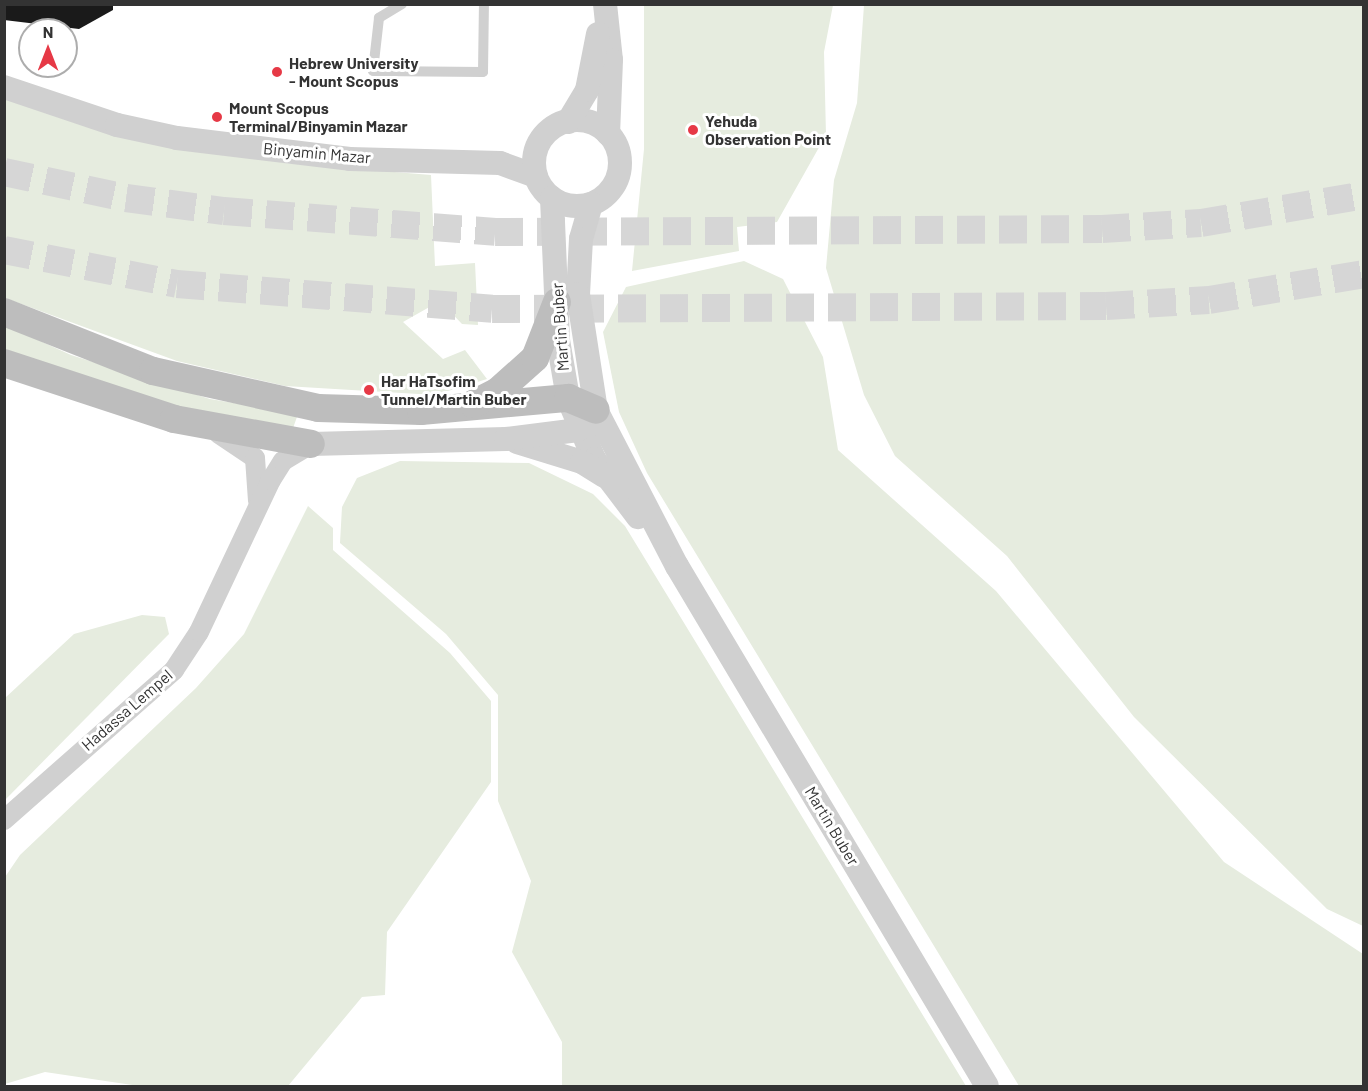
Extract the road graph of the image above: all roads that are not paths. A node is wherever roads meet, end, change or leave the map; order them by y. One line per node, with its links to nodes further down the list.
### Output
1 (402, 4): 2 (lane)
2 (484, 4)
3 (600, 4): 6 (street)
4 (604, 4): 7 (street)
5 (4, 87): 9 (street, Binyamin Mazar)
6 (568, 122): 7 (street); 8 (street)
7 (608, 134): 12 (street)
8 (544, 136): 9 (street, Binyamin Mazar); 10 (street)
9 (457, 159): 10 (street, Binyamin Mazar)
10 (536, 176): 11 (street)
11 (552, 198): 12 (street); 13 (street, Martin Buber)
12 (591, 204): 18 (street, Martin Buber)
13 (557, 302): 16 (street, Martin Buber); 17 (main road)
14 (4, 312): 17 (main road)
15 (4, 363): 19 (main road)
16 (568, 398): 17 (main road); 18 (main road)
17 (458, 409)
18 (587, 420): 20 (street); 22 (street, Martin Buber); 24 (street, Martin Buber)
19 (201, 424): 21 (main road); 23 (street)
20 (506, 439): 21 (street); 22 (street)
21 (311, 444): 23 (street, Hadassa Lempel)
22 (609, 479): 24 (street, Martin Buber)
23 (258, 515): 25 (street, Hadassa Lempel)
24 (677, 566): 26 (street, Martin Buber)
25 (4, 820)
26 (987, 1086)

